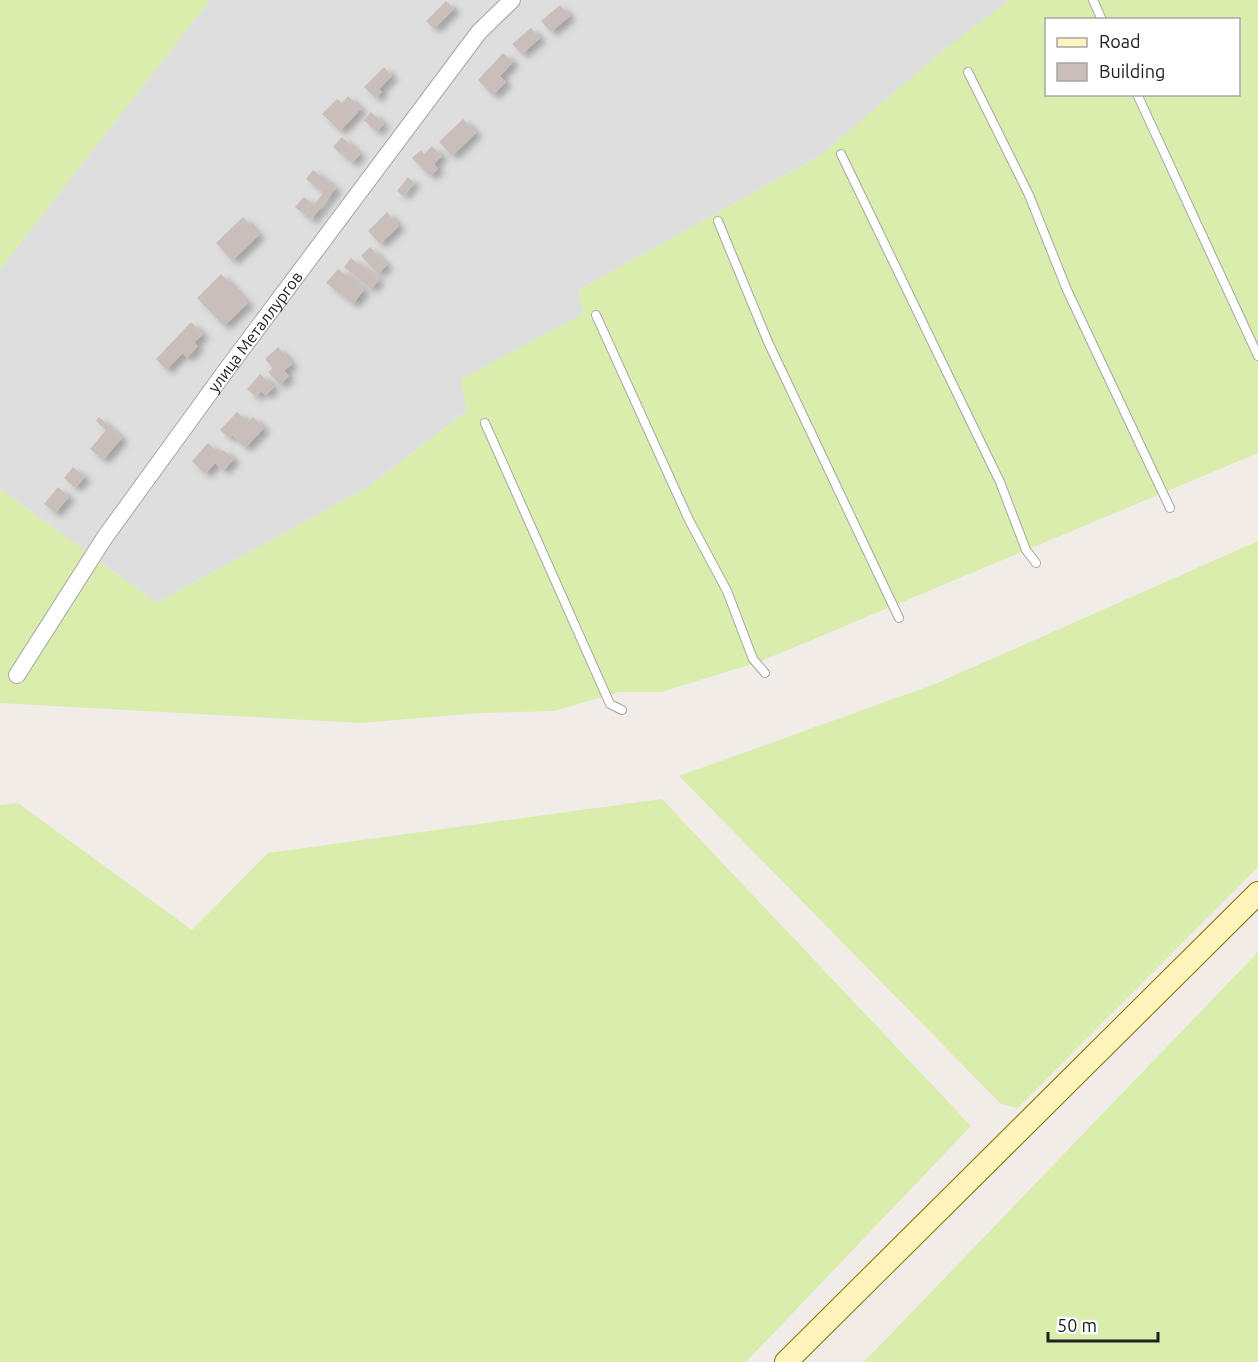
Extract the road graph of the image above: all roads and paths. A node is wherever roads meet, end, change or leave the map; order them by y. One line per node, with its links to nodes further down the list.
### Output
1 (512, 0): 15 (street, улица Металлургов)
2 (1093, 0): 3 (lane)
3 (1101, 18)
4 (968, 72): 11 (lane)
5 (1138, 96): 9 (lane)
6 (841, 154): 12 (lane)
7 (718, 220): 13 (lane)
8 (596, 315): 14 (lane)
9 (1258, 356)
10 (485, 423): 16 (lane)
11 (1170, 508)
12 (1036, 563)
13 (899, 618)
14 (765, 673)
15 (17, 675)
16 (622, 710)
17 (1258, 893): 18 (street)
18 (786, 1362)

